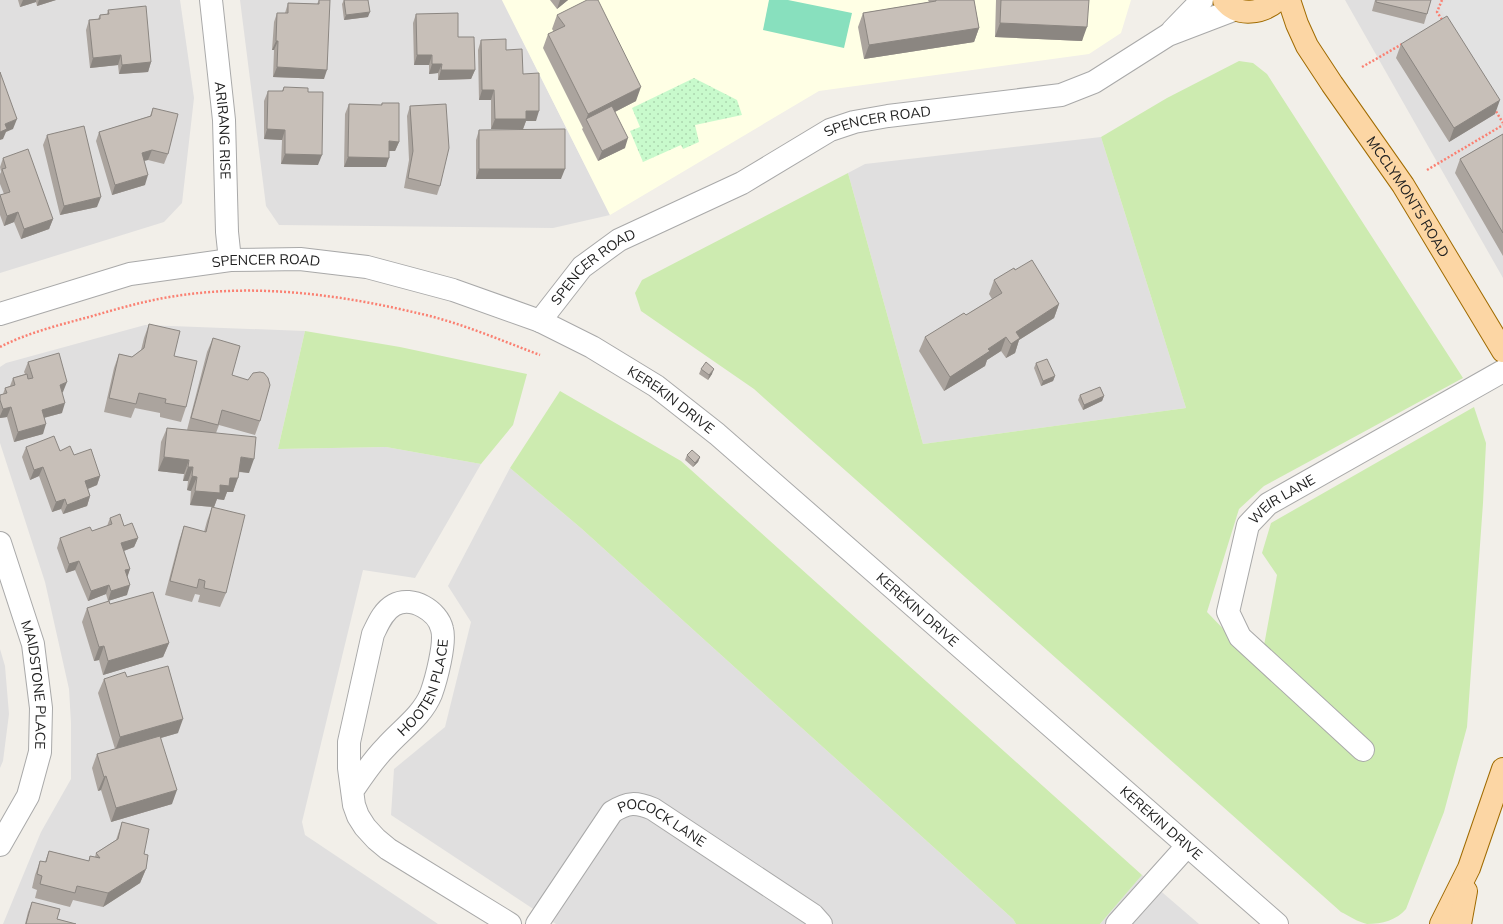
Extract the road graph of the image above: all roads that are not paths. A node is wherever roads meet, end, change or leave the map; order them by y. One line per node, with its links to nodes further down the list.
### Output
1 (211, 0): 9 (street, ARIRANG RISE)
2 (1202, 0): 7 (street, SPENCER ROAD)
3 (1278, 0): 6 (main road)
4 (1289, 0): 8 (main road, MCCLYMONTS ROAD)
5 (1230, 4): 6 (main road); 7 (street, SPENCER ROAD)
6 (1259, 11): 8 (main road, MCCLYMONTS ROAD)
7 (1168, 35): 11 (street, SPENCER ROAD)
8 (1308, 46): 12 (main road, MCCLYMONTS ROAD)
9 (230, 260): 10 (street, SPENCER ROAD); 11 (street, SPENCER ROAD)
10 (0, 314)
11 (540, 321): 19 (street, KEREKIN DRIVE)
12 (1503, 351)
13 (1503, 371): 15 (street, WEIR LANE)
14 (0, 543): 18 (street, MAIDSTONE PLACE)
15 (1363, 750)
16 (1503, 769): 20 (main road)
17 (353, 790): 17 (street, HOOTEN PLACE); 21 (street, HOOTEN PLACE)
18 (0, 845)
19 (1187, 846): 24 (street); 25 (street, KEREKIN DRIVE)
20 (1469, 868): 26 (main road); 27 (main road)
21 (510, 924)
22 (537, 924): 23 (street, POCOCK LANE)
23 (821, 924)
24 (1117, 924)
25 (1276, 924)
26 (1441, 924)
27 (1460, 924)

